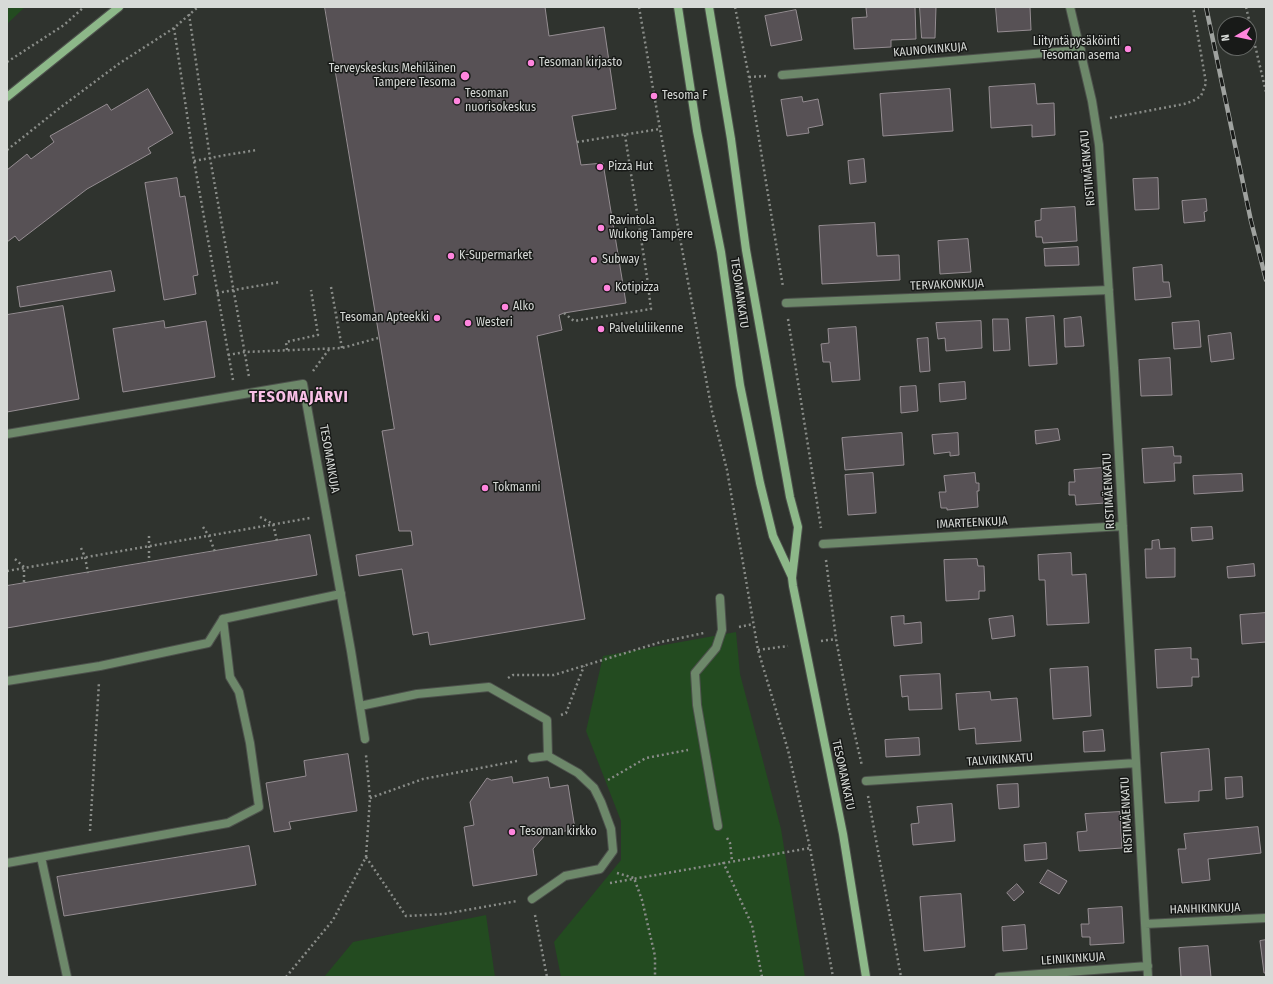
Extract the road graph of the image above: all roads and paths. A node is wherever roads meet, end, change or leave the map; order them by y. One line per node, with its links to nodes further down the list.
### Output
1 (84, 7): 14 (path)
2 (119, 7): 17 (main road)
3 (198, 7): 11 (path)
4 (639, 7): 19 (path)
5 (678, 7): 62 (main road, TESOMANKATU)
6 (709, 7): 62 (main road, TESOMANKATU)
7 (735, 7): 32 (path)
8 (1070, 7): 13 (street, RISTIMÄENKATU)
9 (1192, 7): 18 (path)
10 (1246, 7): 16 (path)
11 (189, 14): 12 (path); 24 (path)
12 (174, 28): 22 (path); 25 (path)
13 (1080, 50): 15 (street, KAUNOKINKUJA); 18 (street, RISTIMÄENKATU)
14 (7, 62)
15 (782, 75)
16 (1266, 92)
17 (7, 97)
18 (1096, 120): 30 (street, RISTIMÄENKATU)
19 (660, 129): 20 (path); 67 (path)
20 (625, 135): 21 (path); 33 (path)
21 (576, 142)
22 (7, 150)
23 (257, 150): 24 (path)
24 (210, 158): 25 (path); 28 (path)
25 (194, 162): 31 (path)
26 (280, 282): 28 (path)
27 (331, 287): 36 (path)
28 (234, 290): 31 (path); 38 (path)
29 (311, 290): 37 (path)
30 (1109, 290): 32 (street, TERVAKONKUJA); 47 (street, RISTIMÄENKATU)
31 (217, 293): 39 (path)
32 (786, 303): 52 (path)
33 (564, 313)
34 (378, 338): 36 (path)
35 (330, 348): 36 (path); 37 (path); 40 (path)
36 (342, 348)
37 (286, 350): 38 (path)
38 (244, 352): 39 (path); 41 (path)
39 (228, 355): 42 (path)
40 (303, 384): 41 (street); 44 (street, TESOMANKUJA)
41 (252, 393): 42 (street)
42 (236, 396): 43 (street)
43 (7, 434)
44 (327, 515): 46 (path); 64 (street, TESOMANKUJA)
45 (260, 518): 46 (path)
46 (273, 524): 50 (path); 51 (path)
47 (1123, 526): 52 (street, IMARTEENKUJA); 79 (street, RISTIMÄENKATU)
48 (203, 527): 50 (path)
49 (149, 536): 53 (path)
50 (209, 536): 53 (path); 55 (path)
51 (277, 541)
52 (824, 544): 80 (path)
53 (150, 545): 56 (path); 58 (path)
54 (81, 548): 56 (path)
55 (214, 552)
56 (85, 558): 59 (path); 61 (path)
57 (15, 559): 59 (path)
58 (149, 562)
59 (24, 567): 60 (path); 63 (path)
60 (7, 570)
61 (88, 573)
62 (792, 578): 102 (main road, TESOMANKATU)
63 (24, 583)
64 (341, 594): 66 (street); 73 (street, TESOMANKUJA)
65 (720, 598): 68 (street)
66 (223, 619): 69 (street); 86 (street)
67 (753, 624): 68 (path); 101 (path)
68 (722, 630): 70 (path); 76 (street)
69 (100, 666): 71 (street); 86 (path)
70 (584, 666): 72 (path); 74 (path)
71 (7, 682)
72 (490, 687): 73 (street); 74 (street)
73 (360, 706): 75 (street, TESOMANKUJA)
74 (547, 720): 77 (street)
75 (365, 739): 82 (path)
76 (704, 747): 81 (path); 83 (street)
77 (548, 756): 78 (street); 81 (street)
78 (532, 758): 82 (path)
79 (1136, 763): 80 (street, TALVIKINKATU); 94 (street, RISTIMÄENKATU)
80 (866, 781): 103 (path)
81 (594, 788): 92 (street)
82 (370, 798): 97 (path)
83 (718, 826): 88 (path)
84 (591, 832): 85 (path)
85 (575, 835)
86 (89, 849): 87 (street)
87 (42, 857): 90 (street); 96 (street)
88 (732, 861)
89 (723, 862): 100 (path)
90 (7, 863)
91 (634, 878): 99 (path)
92 (532, 899): 98 (path)
93 (1266, 918): 94 (street, HANHIKINKUJA)
94 (1145, 924): 95 (street, RISTIMÄENKATU)
95 (1148, 966): 104 (street, LEINIKINKUJA); 105 (street, RISTIMÄENKATU)
96 (68, 977)
97 (286, 977)
98 (546, 977)
99 (655, 977)
100 (762, 977)
101 (833, 977)
102 (866, 977)
103 (901, 977)
104 (999, 977)
105 (1148, 977)

